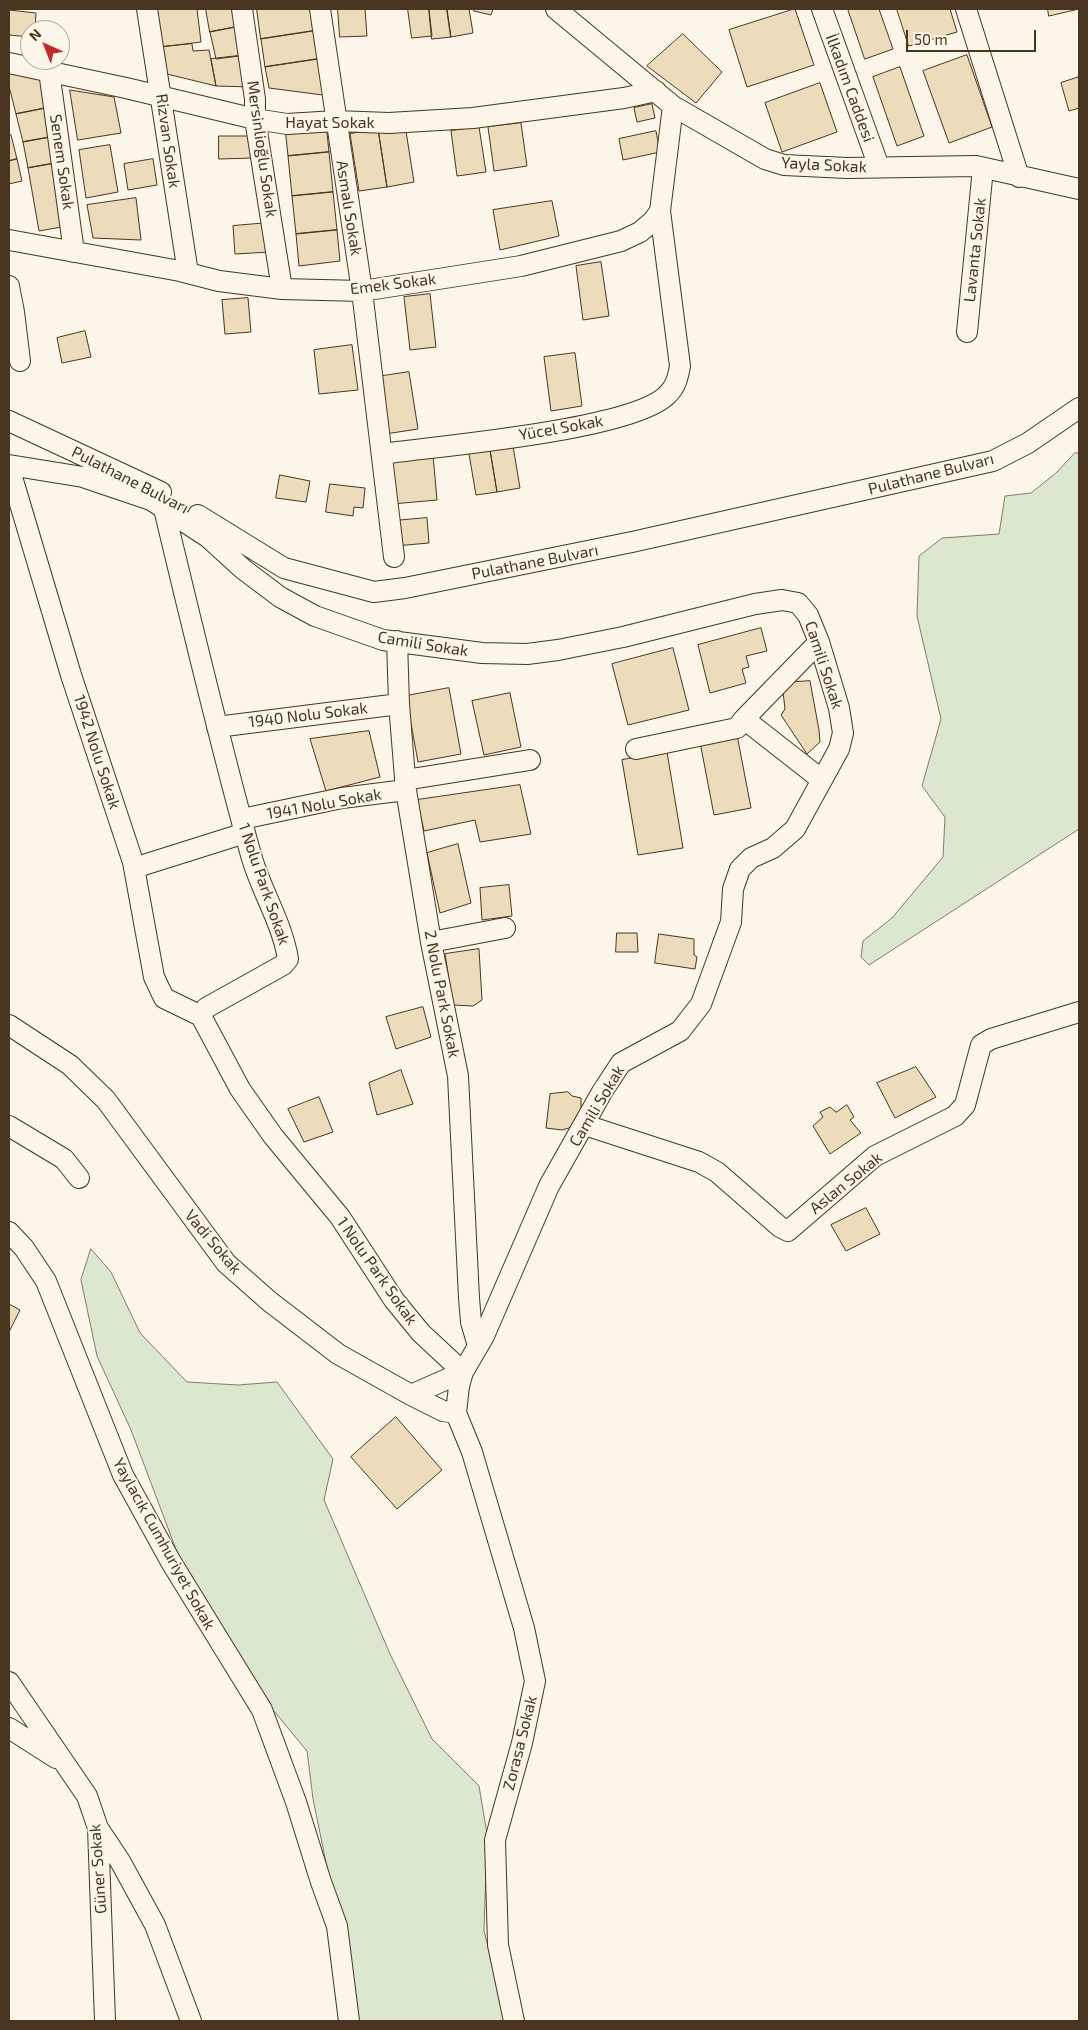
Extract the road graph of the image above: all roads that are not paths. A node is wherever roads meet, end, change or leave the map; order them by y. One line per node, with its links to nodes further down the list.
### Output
1 (147, 9): 10 (street, Rizvan Sokak)
2 (242, 9): 12 (street, Mersinlioğlu Sokak)
3 (320, 9): 13 (street, Asmalı Sokak)
4 (556, 9): 9 (street, Yayla Sokak)
5 (822, 9): 14 (street, İlkadım Caddesi)
6 (966, 9): 16 (street)
7 (9, 63): 8 (street, Hayat Sokak)
8 (49, 71): 10 (street, Hayat Sokak); 20 (street, Senem Sokak)
9 (656, 91): 11 (street, Yayla Sokak); 13 (street, Hayat Sokak)
10 (161, 96): 12 (street, Hayat Sokak); 21 (street, Rizvan Sokak)
11 (673, 106): 14 (street, Yayla Sokak); 18 (street)
12 (255, 119): 13 (street, Hayat Sokak); 23 (street, Mersinlioğlu Sokak)
13 (336, 121): 24 (street, Asmalı Sokak)
14 (879, 167): 15 (street, Yayla Sokak)
15 (982, 168): 16 (street, Yayla Sokak); 26 (street, Lavanta Sokak)
16 (1019, 177): 17 (street, Yayla Sokak)
17 (1079, 188)
18 (660, 211): 24 (street, Emek Sokak); 30 (street, Yücel Sokak)
19 (9, 240): 20 (street, Emek Sokak)
20 (74, 252): 21 (street, Emek Sokak)
21 (188, 273): 23 (street, Emek Sokak)
22 (9, 286): 25 (street)
23 (282, 289): 24 (street, Emek Sokak)
24 (362, 291): 30 (street, Asmalı Sokak)
25 (11, 312): 27 (street)
26 (967, 332)
27 (20, 361)
28 (1079, 408): 29 (street, Pulathane Bulvarı)
29 (9, 421)
30 (382, 454): 33 (street, Asmalı Sokak)
31 (9, 466): 32 (street, Camili Sokak); 44 (street, 1942 Nolu Sokak)
32 (164, 509): 34 (street, Camili Sokak); 38 (street, 1 Nolu Park Sokak)
33 (394, 557)
34 (397, 642): 35 (street, Camili Sokak); 36 (street, 2 Nolu Park Sokak)
35 (819, 642): 37 (street); 41 (street, Camili Sokak)
36 (398, 704): 38 (street, 1940 Nolu Sokak); 42 (street, 2 Nolu Park Sokak)
37 (744, 719): 39 (street); 41 (street)
38 (217, 727): 43 (street, 1 Nolu Park Sokak)
39 (636, 749)
40 (530, 760): 42 (street, 1941 Nolu Sokak)
41 (822, 780): 50 (street, Camili Sokak)
42 (406, 785): 43 (street, 1941 Nolu Sokak); 46 (street, 2 Nolu Park Sokak)
43 (244, 826): 44 (street, 1941 Nolu Sokak); 48 (street, 1 Nolu Park Sokak)
44 (134, 868): 48 (street, 1942 Nolu Sokak)
45 (505, 928): 46 (street)
46 (431, 942): 54 (street, 2 Nolu Park Sokak)
47 (1079, 1012): 50 (street, Aslan Sokak)
48 (201, 1016): 55 (street, 1 Nolu Park Sokak)
49 (9, 1025): 56 (street, Vadi Sokak)
50 (585, 1125): 54 (street, Camili Sokak)
51 (9, 1126): 52 (street)
52 (79, 1178)
53 (9, 1232): 64 (street, Yaylacık Cumhuriyet Sokak)
54 (478, 1346): 55 (street, Camili Sokak)
55 (463, 1372): 56 (street); 57 (street, Camili Sokak)
56 (411, 1395): 57 (street, Vadi Sokak)
57 (456, 1413): 65 (street, Zorasa Sokak)
58 (9, 1682): 60 (street, Güner Sokak)
59 (9, 1728): 60 (street)
60 (61, 1761): 61 (street, Güner Sokak)
61 (98, 1828): 62 (street, Güner Sokak); 63 (street)
62 (105, 2021)
63 (190, 2021)
64 (349, 2021)
65 (514, 2021)

